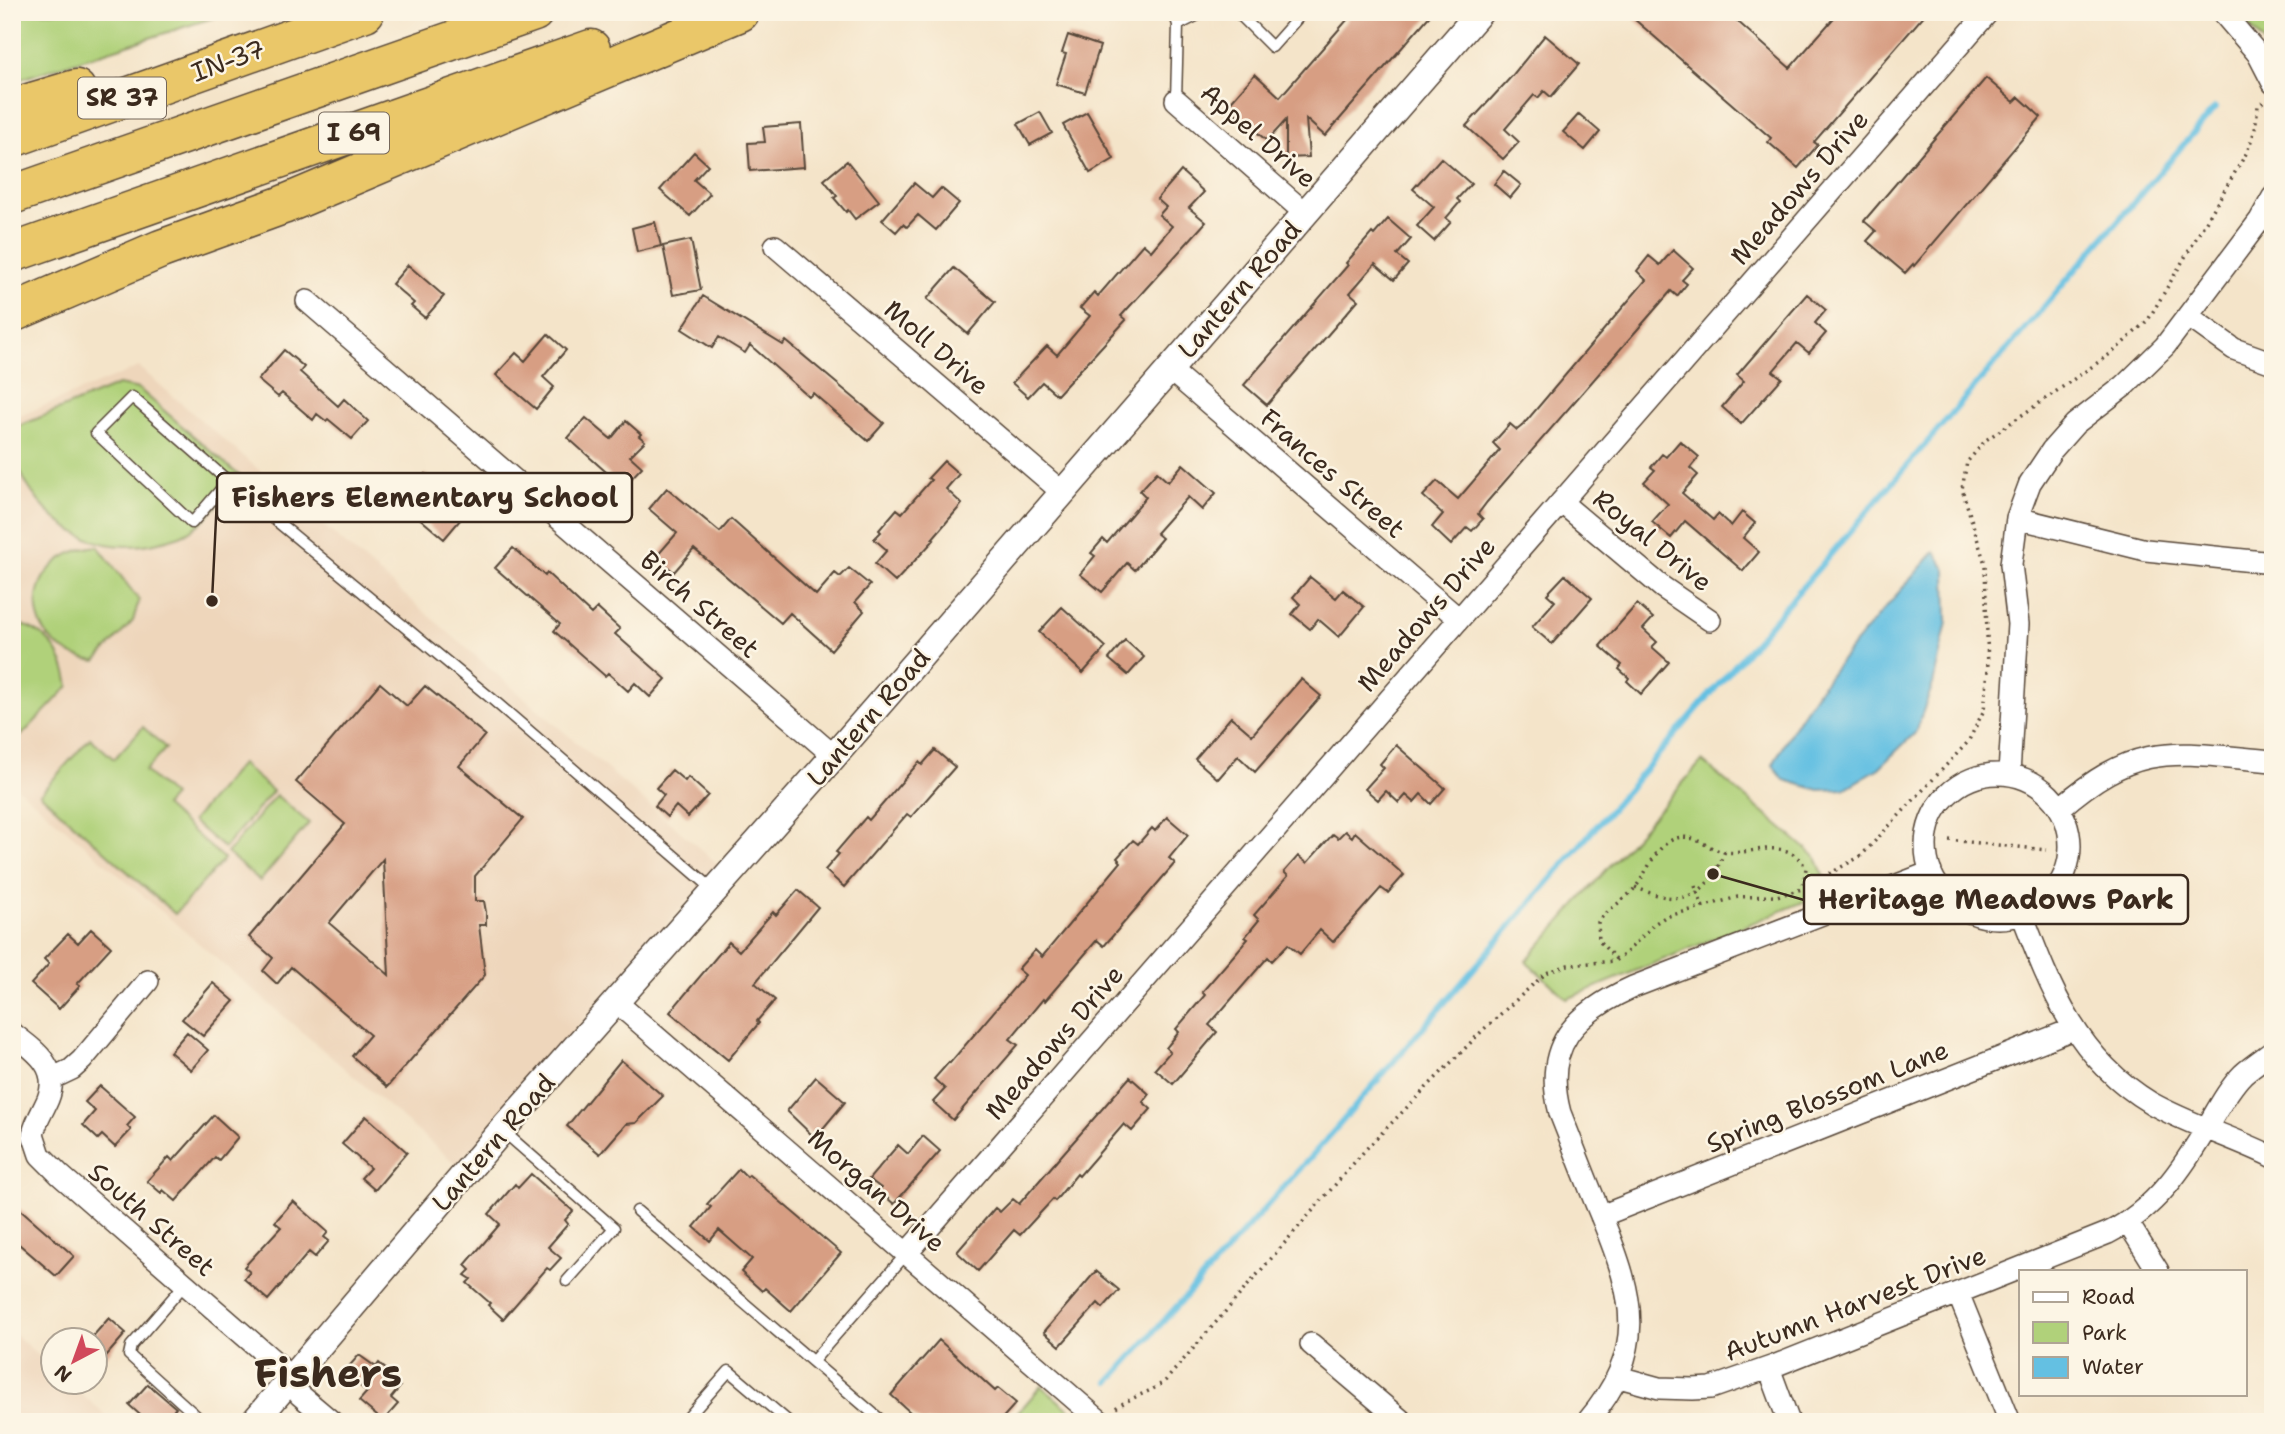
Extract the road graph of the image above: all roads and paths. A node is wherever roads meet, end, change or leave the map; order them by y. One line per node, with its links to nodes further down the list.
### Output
1 (365, 12): 13 (highway, IN-37 / SR 37)
2 (534, 12): 19 (highway, I 69)
3 (696, 12): 23 (highway, I 69)
4 (740, 12): 25 (highway)
5 (1174, 12): 12 (lane)
6 (1204, 12): 12 (lane)
7 (1237, 12): 8 (lane)
8 (1303, 12)
9 (1480, 12): 21 (street, Lantern Road)
10 (1989, 12): 31 (street, Meadows Drive)
11 (2222, 12): 14 (street)
12 (1178, 25): 15 (lane)
13 (232, 59): 17 (highway); 18 (highway, IN-37 / SR 37)
14 (2273, 83)
15 (1176, 100): 21 (street, Appel Drive)
16 (2262, 102): 46 (path)
17 (12, 108)
18 (12, 138)
19 (12, 195)
20 (2273, 197): 26 (street)
21 (1306, 213): 28 (street, Lantern Road)
22 (775, 246): 30 (street, Moll Drive)
23 (12, 253)
24 (307, 301): 36 (street, Birch Street)
25 (12, 313)
26 (2188, 316): 27 (street); 32 (street)
27 (2273, 363)
28 (1169, 369): 30 (street, Lantern Road); 34 (street, Frances Street)
29 (228, 481): 29 (lane); 47 (lane)
30 (1062, 492): 36 (street, Lantern Road)
31 (1561, 502): 34 (street, Meadows Drive); 35 (street, Royal Drive)
32 (2017, 518): 33 (street); 38 (street)
33 (2273, 563)
34 (1459, 619): 64 (street, Meadows Drive)
35 (1710, 620)
36 (834, 757): 47 (street, Lantern Road)
37 (2273, 761): 39 (street)
38 (2009, 774): 39 (street); 43 (street)
39 (2060, 808): 50 (street)
40 (1949, 840): 41 (path)
41 (2047, 850)
42 (1725, 851): 45 (path); 46 (path); 48 (path)
43 (1931, 872): 50 (street); 62 (street)
44 (1695, 886): 48 (path)
45 (1635, 887): 48 (path); 51 (path)
46 (1802, 889): 49 (path)
47 (715, 891): 53 (street, Lantern Road)
48 (1697, 892): 49 (path)
49 (1703, 907): 51 (path)
50 (2022, 914): 54 (street)
51 (1616, 959): 74 (path)
52 (148, 981): 57 (street)
53 (616, 1002): 59 (street, Lantern Road); 64 (street, Morgan Drive)
54 (2073, 1029): 58 (street); 62 (street, Spring Blossom Lane)
55 (12, 1033): 57 (street)
56 (2273, 1051): 58 (street, Autumn Harvest Drive)
57 (51, 1079): 67 (street, South Street)
58 (2207, 1128): 60 (street); 63 (street, Autumn Harvest Drive)
59 (502, 1130): 66 (lane); 73 (street, Lantern Road)
60 (2273, 1157)
61 (637, 1211): 70 (lane)
62 (1601, 1216): 72 (street)
63 (2128, 1223): 65 (street); 68 (street, Autumn Harvest Drive)
64 (907, 1253): 70 (lane); 74 (street, Morgan Drive)
65 (2157, 1270)
66 (567, 1281)
67 (184, 1284): 73 (street, South Street); 75 (lane)
68 (1958, 1293): 71 (street, Autumn Harvest Drive); 84 (street)
69 (1311, 1344): 81 (street)
70 (813, 1361): 80 (lane)
71 (1769, 1368): 72 (street, Autumn Harvest Drive); 83 (street)
72 (1619, 1377): 82 (street)
73 (289, 1381): 76 (street, Lantern Road); 77 (street, South Street)
74 (1106, 1417)
75 (203, 1422)
76 (254, 1422)
77 (332, 1422)
78 (684, 1422): 79 (lane)
79 (789, 1422)
80 (883, 1422)
81 (1403, 1422)
82 (1587, 1422)
83 (1790, 1422)
84 (2010, 1422)

